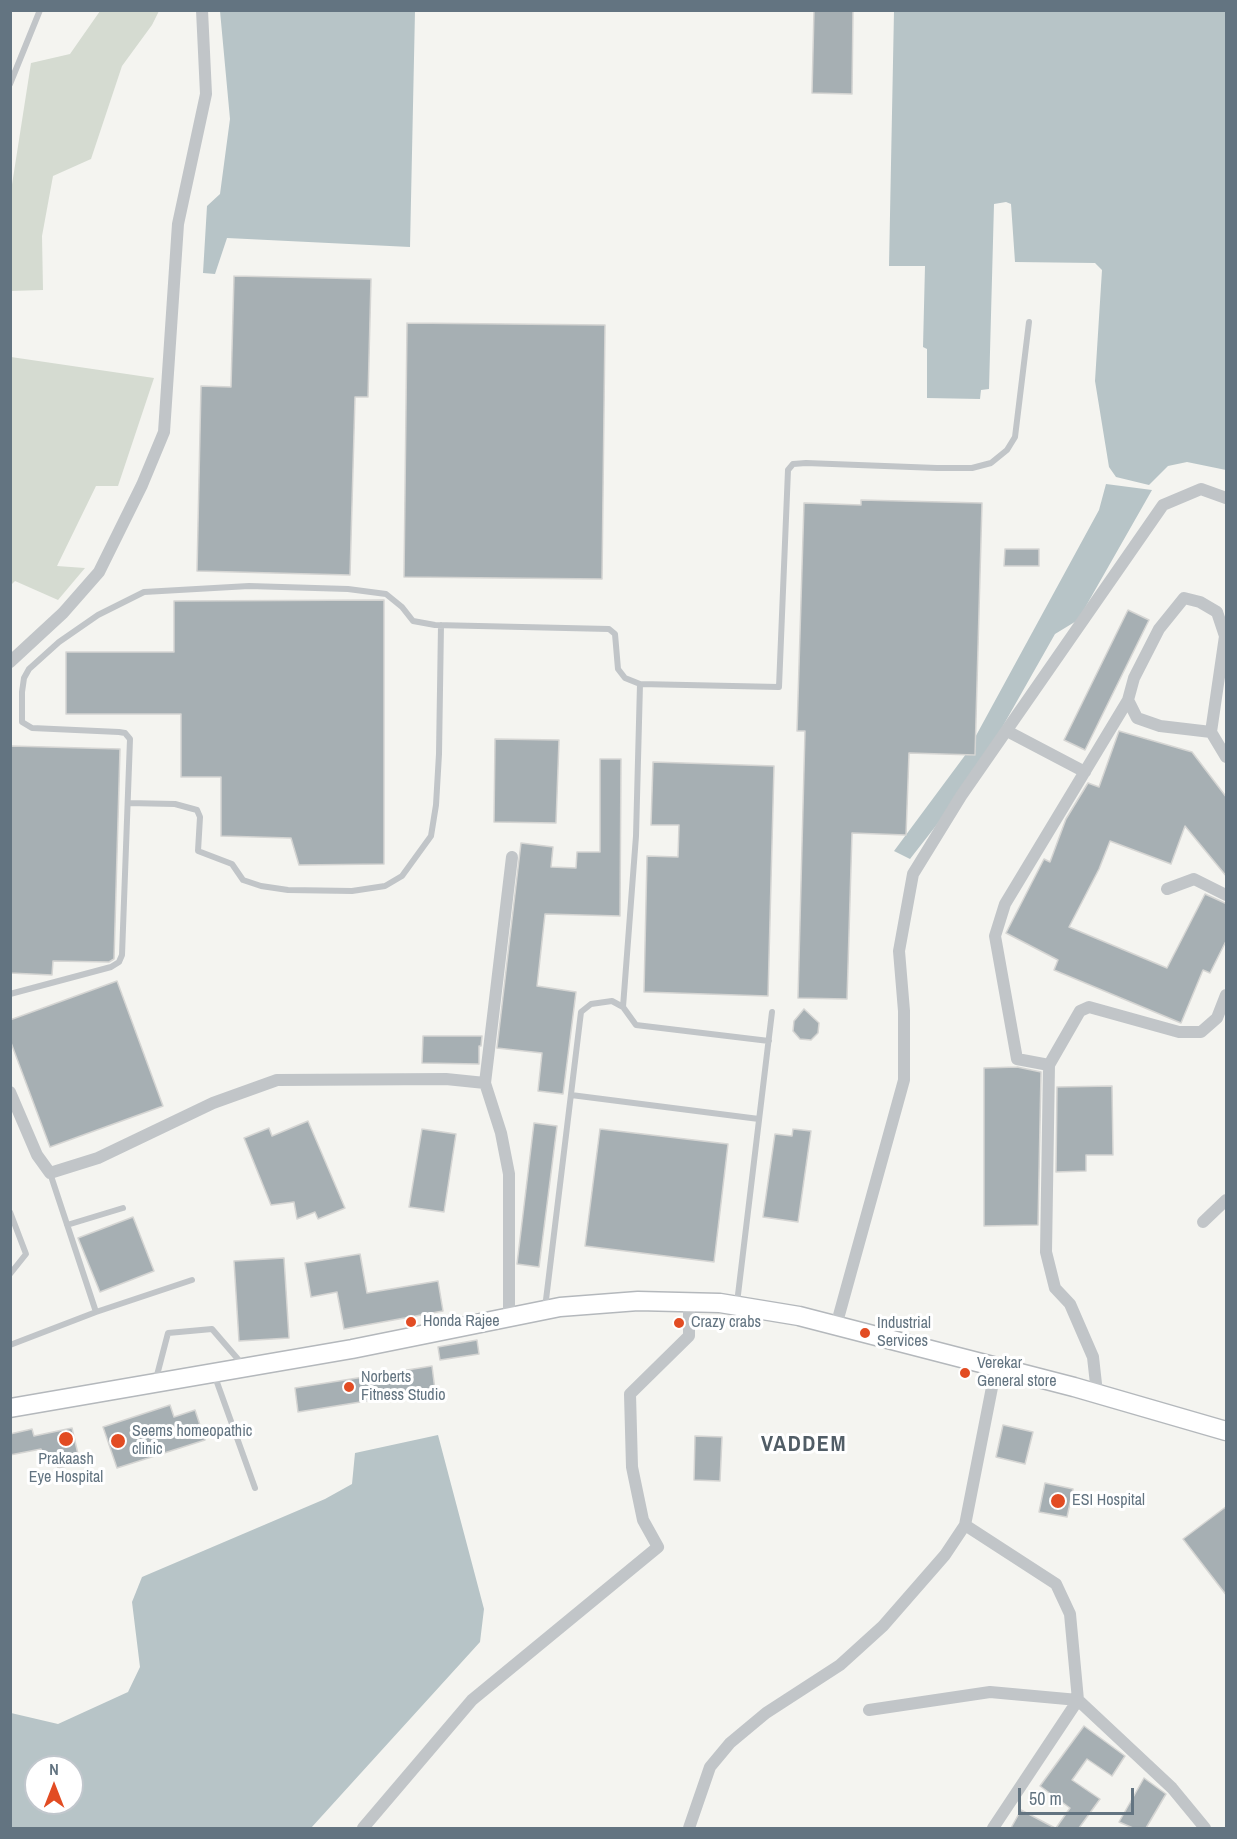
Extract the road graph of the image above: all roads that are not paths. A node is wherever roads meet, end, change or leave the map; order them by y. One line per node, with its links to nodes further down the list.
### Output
1 (39, 10): 3 (lane)
2 (202, 10): 7 (street)
3 (10, 84)
4 (1029, 322): 8 (lane)
5 (1227, 498): 10 (street)
6 (441, 625): 8 (lane); 14 (lane); 14 (lane)
7 (10, 662)
8 (640, 684): 20 (lane)
9 (1128, 700): 11 (street); 11 (street); 13 (street)
10 (1007, 731): 13 (street); 41 (street)
11 (1210, 732): 12 (street)
12 (1227, 757)
13 (1084, 772): 23 (street)
14 (128, 803): 18 (lane)
15 (512, 857): 24 (street)
16 (1167, 889): 17 (street)
17 (1227, 895)
18 (10, 994)
19 (1227, 995): 23 (street)
20 (623, 1007): 22 (lane); 26 (lane)
21 (772, 1012): 22 (lane)
22 (769, 1041): 27 (lane)
23 (1049, 1065): 47 (street)
24 (485, 1083): 28 (street); 40 (street)
25 (10, 1092): 28 (street)
26 (571, 1095): 27 (lane); 38 (lane)
27 (759, 1119): 37 (lane)
28 (50, 1173): 33 (lane)
29 (1227, 1200): 32 (street)
30 (123, 1208): 33 (lane)
31 (10, 1212): 34 (lane)
32 (1203, 1222)
33 (67, 1225): 39 (lane)
34 (10, 1274)
35 (192, 1280): 39 (lane)
36 (689, 1302): 37 (main road); 38 (main road); 54 (street)
37 (737, 1306): 41 (main road)
38 (545, 1310): 40 (main road)
39 (96, 1312): 42 (lane)
40 (509, 1317): 44 (main road)
41 (836, 1326): 43 (main road)
42 (10, 1345)
43 (996, 1367): 47 (main road); 51 (street)
44 (245, 1368): 45 (main road); 46 (lane)
45 (214, 1374): 46 (main road); 50 (lane)
46 (155, 1384): 48 (main road)
47 (1097, 1393): 49 (main road)
48 (10, 1408)
49 (1227, 1431)
50 (255, 1488)
51 (965, 1525): 52 (street); 55 (street)
52 (1078, 1700): 53 (street); 56 (street); 57 (street)
53 (869, 1710)
54 (363, 1828)
55 (689, 1828)
56 (993, 1828)
57 (1205, 1828)

